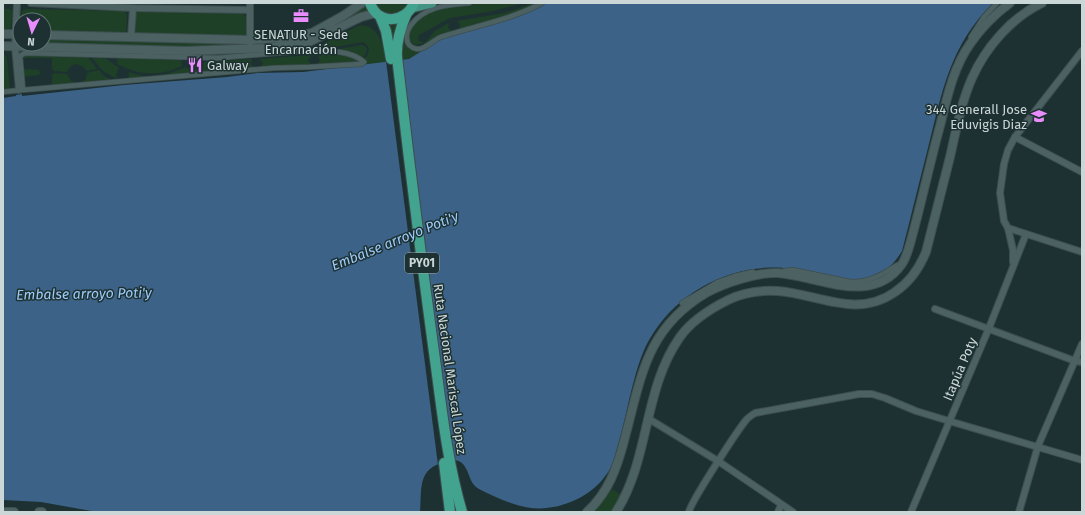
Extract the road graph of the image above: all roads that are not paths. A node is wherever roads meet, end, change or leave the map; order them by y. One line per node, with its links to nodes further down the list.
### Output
1 (31, 3): 12 (street)
2 (250, 3): 14 (street)
3 (362, 3): 18 (main road)
4 (370, 3): 15 (highway, Ruta Nacional Mariscal López / PY01)
5 (432, 3): 13 (main road)
6 (470, 3): 7 (street)
7 (542, 3)
8 (996, 3): 19 (street)
9 (1006, 3): 19 (street)
10 (1010, 3): 52 (main road)
11 (1042, 3): 39 (main road)
12 (133, 8): 14 (street); 17 (street)
13 (411, 9): 15 (highway); 24 (highway, Ruta Nacional Mariscal López / PY01)
14 (250, 10): 18 (street)
15 (378, 15): 21 (main road); 24 (highway, Ruta Nacional Mariscal López / PY01)
16 (52, 35): 17 (main road)
17 (131, 37): 18 (main road)
18 (250, 40): 21 (street)
19 (967, 43): 33 (street)
20 (52, 47): 21 (main road)
21 (250, 49)
22 (1082, 50): 27 (street)
23 (16, 52): 25 (street)
24 (394, 57): 44 (highway, Ruta Nacional Mariscal López / PY01)
25 (21, 90): 25 (street); 26 (street)
26 (3, 92)
27 (1015, 137): 28 (street); 29 (street)
28 (1082, 172)
29 (1008, 228): 30 (street); 32 (street)
30 (1026, 234): 31 (street); 32 (street, Itapúa Poty)
31 (1082, 252)
32 (1012, 270): 35 (street, Itapúa Poty)
33 (682, 303)
34 (935, 309): 35 (street)
35 (989, 328): 37 (street); 40 (street, Itapúa Poty)
36 (1082, 344): 37 (street)
37 (1075, 361): 38 (street); 41 (street)
38 (1082, 362)
39 (649, 418): 43 (street); 53 (main road)
40 (949, 421): 41 (street); 43 (street); 57 (street, Itapúa Poty)
41 (1038, 446): 42 (street); 58 (street)
42 (1082, 460)
43 (718, 461): 45 (street); 54 (street)
44 (448, 469): 50 (highway, Ruta Nacional Mariscal López / PY01); 51 (highway, Ruta Nacional Mariscal López / PY01)
45 (781, 505): 55 (street); 56 (street)
46 (3, 512): 47 (main road)
47 (14, 512)
48 (39, 512): 49 (main road)
49 (42, 512)
50 (450, 512)
51 (462, 512)
52 (587, 512)
53 (616, 512)
54 (689, 512)
55 (778, 512)
56 (792, 512)
57 (911, 512)
58 (1019, 512)

